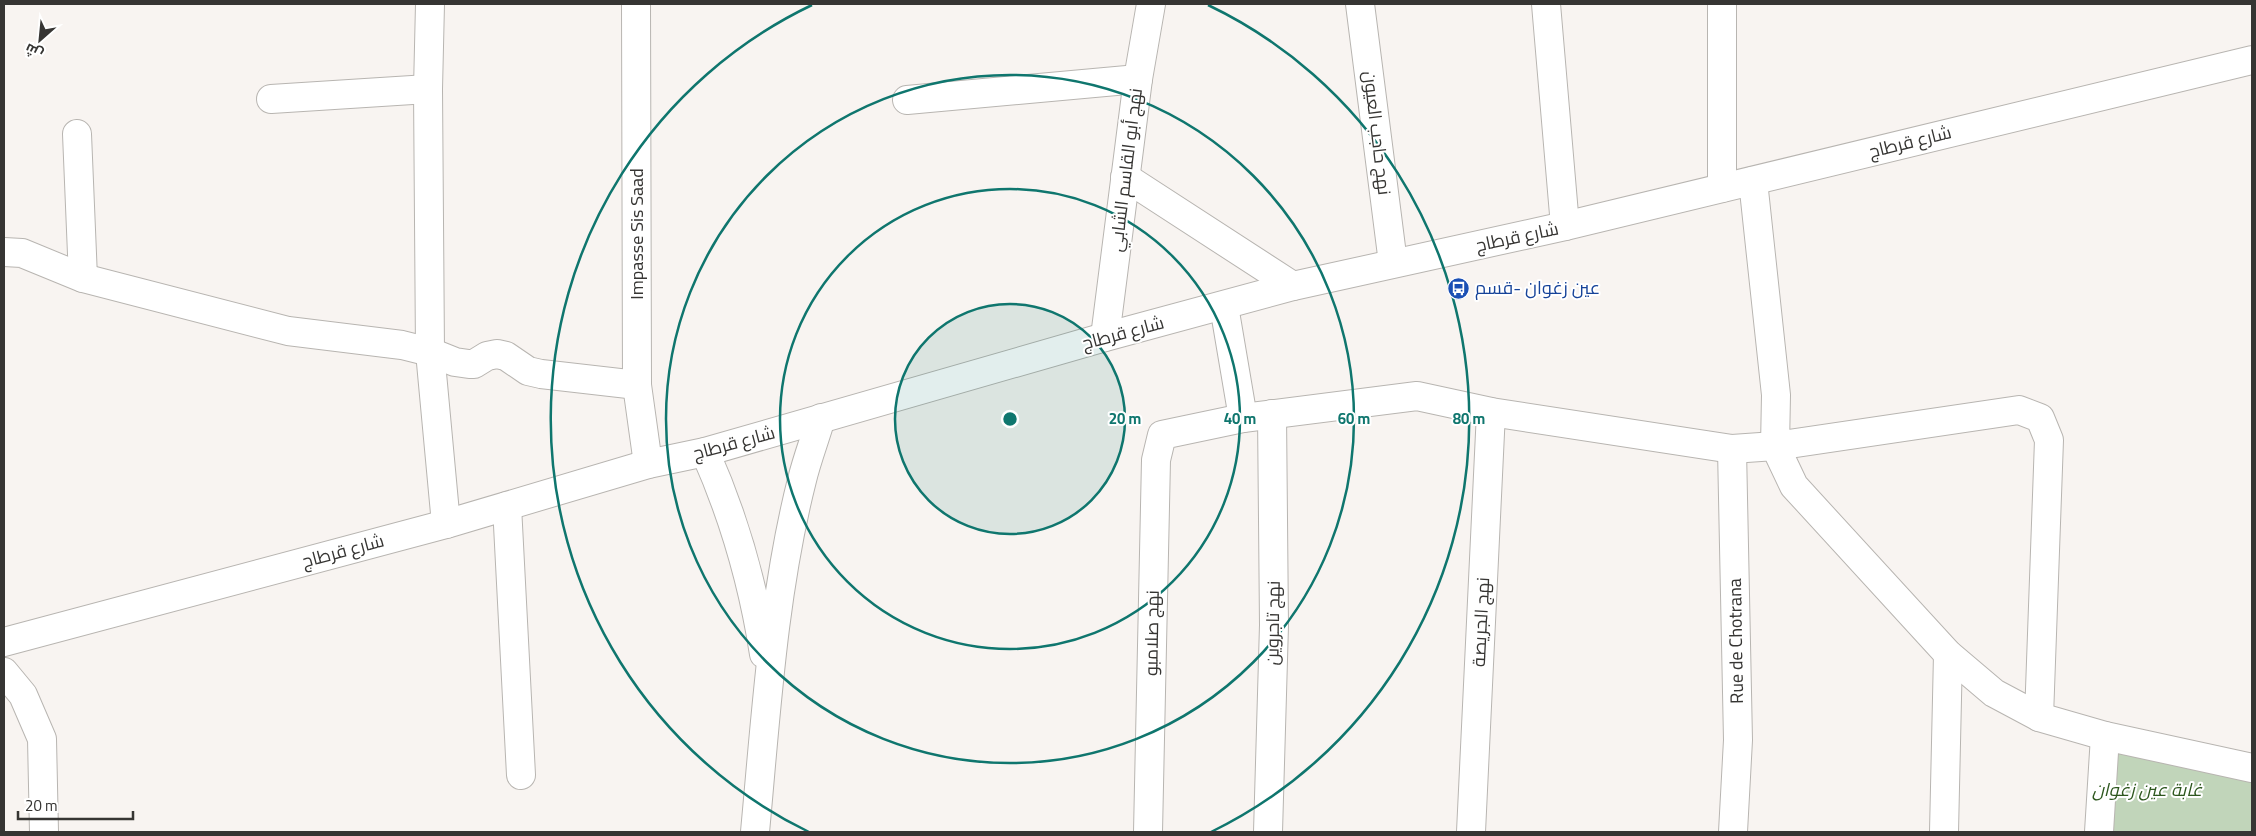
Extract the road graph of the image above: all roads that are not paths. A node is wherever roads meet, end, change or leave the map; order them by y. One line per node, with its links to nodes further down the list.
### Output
1 (430, 4): 9 (street)
2 (636, 4): 24 (street, Impasse Sis Saad)
3 (1151, 4): 8 (street, نهج أبو القاسم الشابي)
4 (1360, 4): 18 (street, نهج حاجب العيون)
5 (1546, 4): 16 (street)
6 (1722, 4): 15 (street)
7 (2252, 60): 14 (street, شارع قرطاج)
8 (1138, 79): 11 (street); 13 (street, نهج أبو القاسم الشابي)
9 (428, 89): 10 (street); 23 (street)
10 (271, 99)
11 (907, 100)
12 (77, 134): 19 (street)
13 (1125, 177): 20 (street); 22 (street, نهج أبو القاسم الشابي)
14 (1753, 180): 15 (street, شارع قرطاج); 29 (street)
15 (1722, 188): 16 (street, شارع قرطاج)
16 (1565, 226): 18 (street, شارع قرطاج)
17 (4, 252): 19 (street)
18 (1393, 263): 20 (street, شارع قرطاج)
19 (83, 278): 23 (street)
20 (1293, 286): 21 (street, شارع قرطاج)
21 (1224, 306): 22 (street, شارع قرطاج); 28 (street)
22 (1105, 337): 27 (street, شارع قرطاج)
23 (430, 352): 24 (street); 34 (street)
24 (637, 385): 32 (street, Impasse Sis Saad)
25 (1491, 412): 26 (street); 30 (street); 47 (street, نهج الجريصة)
26 (1272, 414): 28 (street); 46 (street, نهج تاجروين)
27 (821, 418): 31 (street, شارع قرطاج); 38 (street)
28 (1243, 418): 45 (street, نهج صلامبو)
29 (1775, 446): 30 (street); 36 (street); 39 (street)
30 (1732, 449): 48 (street, Rue de Chotrana)
31 (705, 452): 32 (street, شارع قرطاج); 38 (street)
32 (648, 464): 33 (street, شارع قرطاج)
33 (507, 506): 34 (street, شارع قرطاج); 42 (street)
34 (446, 524): 35 (street, شارع قرطاج)
35 (4, 642)
36 (1948, 654): 39 (street); 49 (street)
37 (4, 672): 43 (street)
38 (769, 685): 44 (street)
39 (2039, 717): 40 (street)
40 (2105, 736): 41 (street); 50 (street)
41 (2252, 768)
42 (521, 775)
43 (44, 832)
44 (755, 832)
45 (1148, 832)
46 (1268, 832)
47 (1471, 832)
48 (1734, 832)
49 (1944, 832)
50 (2099, 832)

